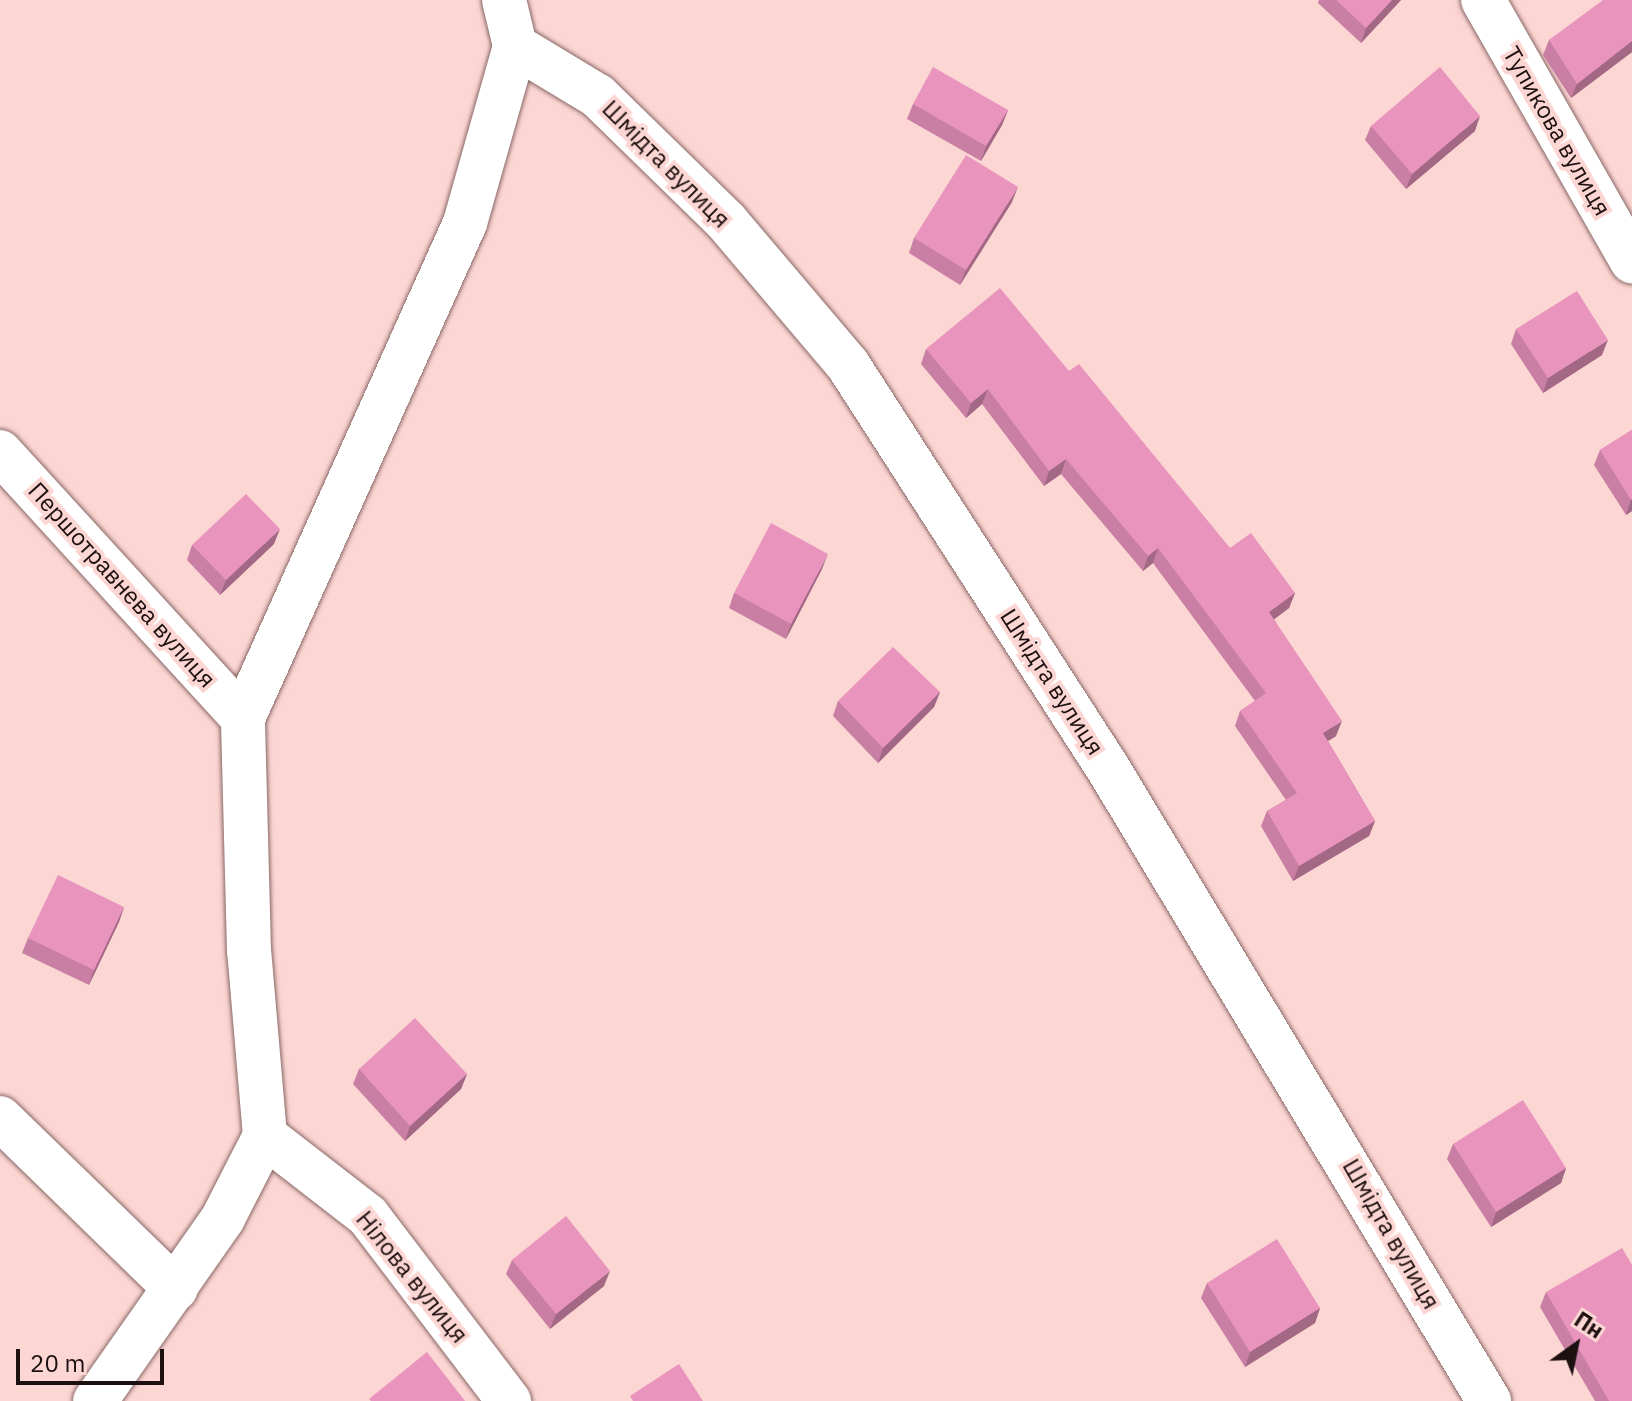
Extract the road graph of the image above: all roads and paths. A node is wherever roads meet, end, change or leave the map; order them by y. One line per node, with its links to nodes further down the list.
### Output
1 (504, 0): 3 (street)
2 (1483, 0): 4 (street, Тупикова вулиця)
3 (515, 46): 6 (street); 12 (street, Шмідта вулиця)
4 (1632, 261)
5 (0, 452): 6 (street, Першотравнева вулиця)
6 (243, 718): 8 (street)
7 (0, 1118): 9 (street)
8 (265, 1136): 9 (street); 11 (street, Нілова вулиця)
9 (176, 1289): 10 (street)
10 (95, 1401)
11 (509, 1401)
12 (1489, 1401)

